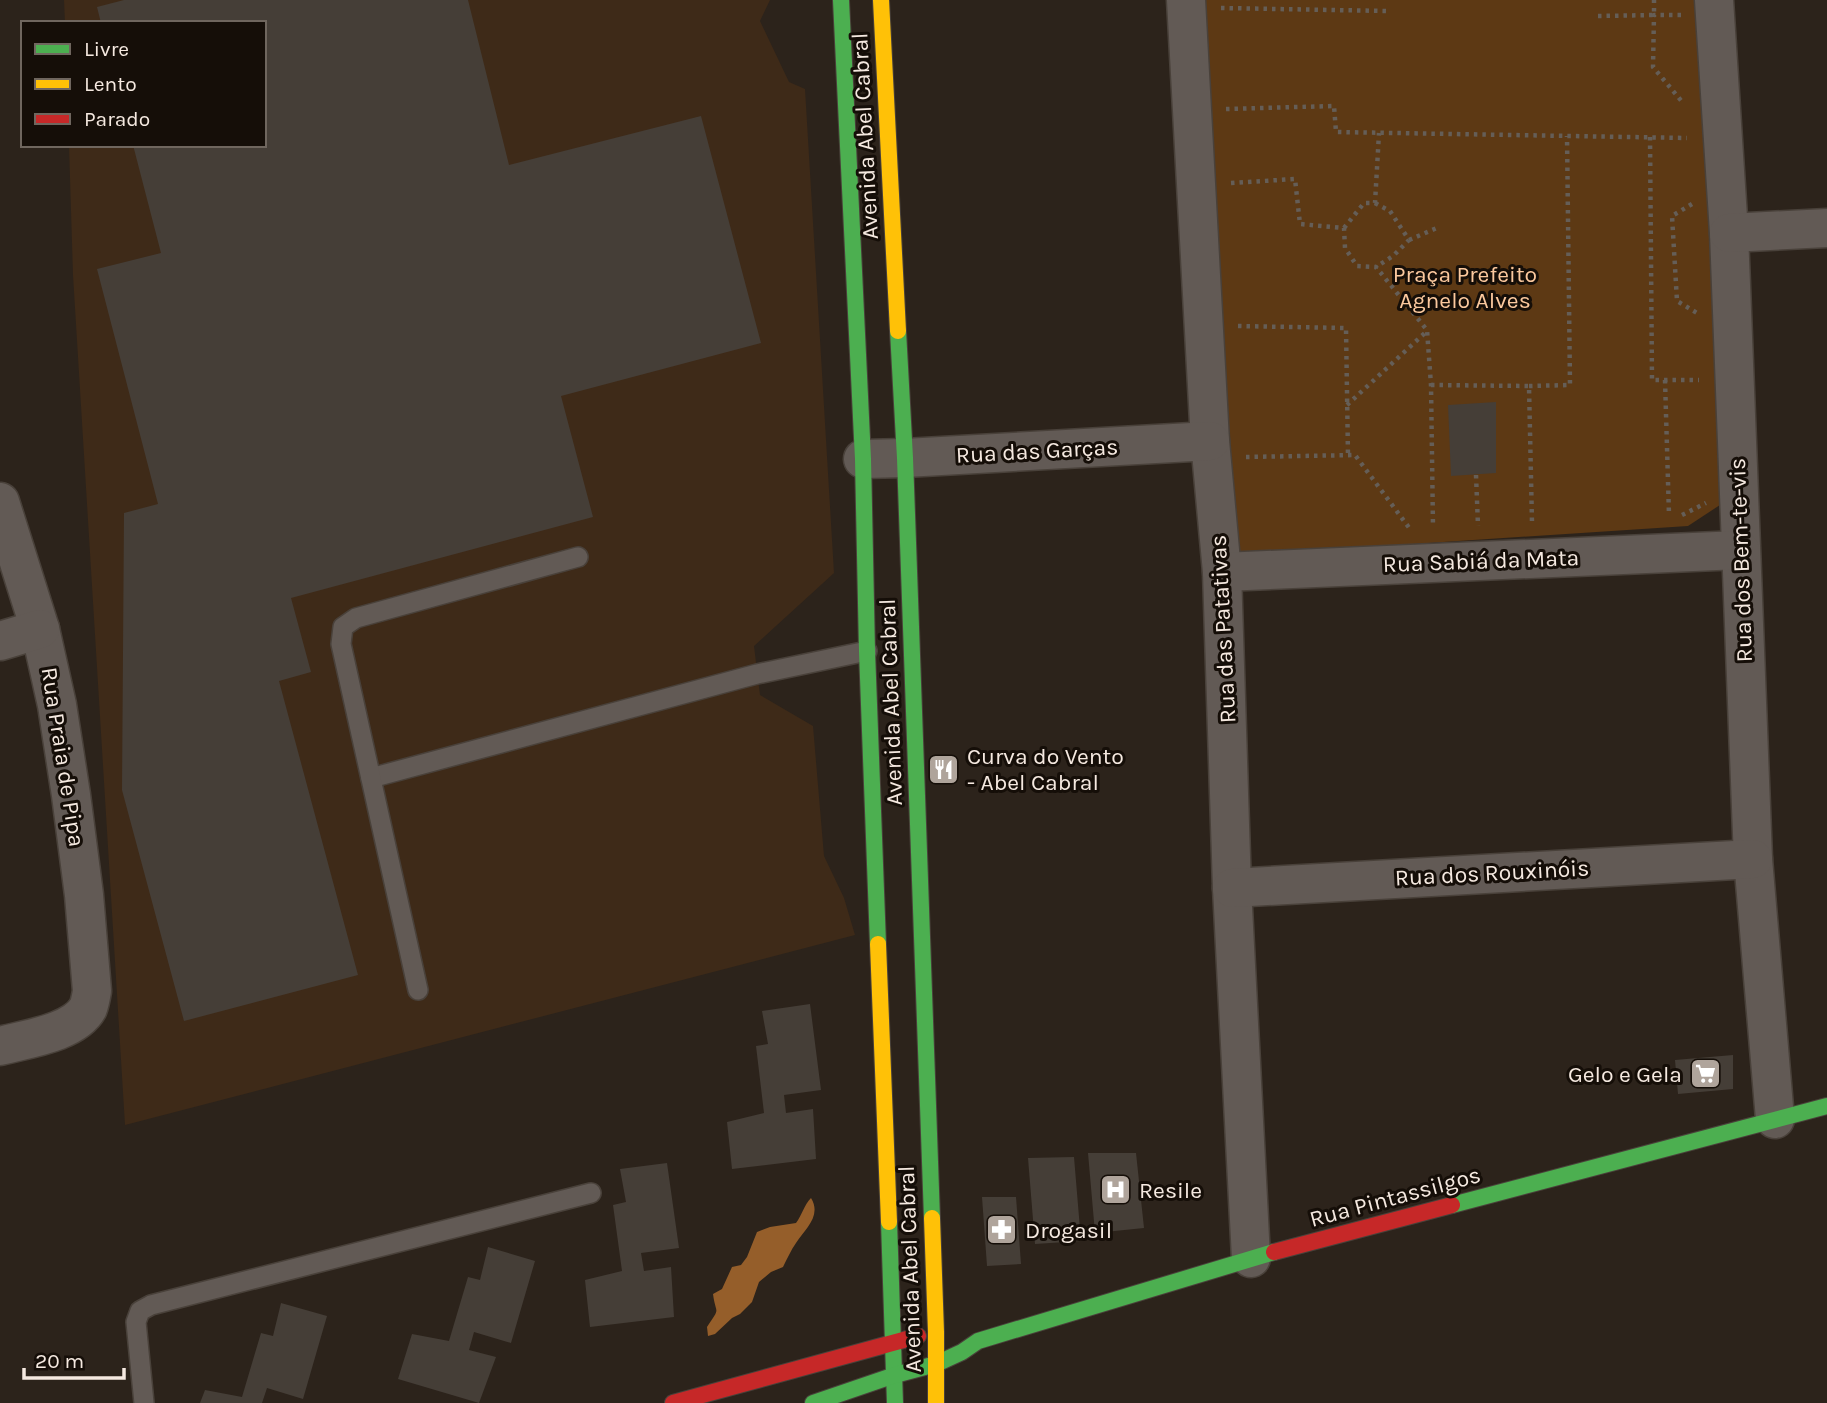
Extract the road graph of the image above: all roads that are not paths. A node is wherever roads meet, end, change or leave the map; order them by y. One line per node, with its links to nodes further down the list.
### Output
1 (841, 0): 7 (main road, Avenida Abel Cabral)
2 (881, 0): 7 (main road, Avenida Abel Cabral)
3 (1200, 4): 8 (street, Rua das Patativas)
4 (1702, 8): 6 (street, Rua dos Bem-te-vis)
5 (1827, 228): 6 (street)
6 (1729, 233): 12 (street, Rua dos Bem-te-vis)
7 (873, 249): 9 (main road, Avenida Abel Cabral); 10 (main road, Avenida Abel Cabral)
8 (1224, 449): 10 (street, Rua das Garças); 14 (street, Rua das Patativas)
9 (863, 458): 10 (street, Rua das Garças); 17 (main road, Avenida Abel Cabral)
10 (905, 458): 27 (main road, Avenida Abel Cabral)
11 (0, 502): 15 (street, Rua Praia de Pipa)
12 (1740, 550): 14 (street, Rua Sabiá da Mata); 19 (street, Rua dos Bem-te-vis)
13 (578, 557): 18 (lane)
14 (1222, 572): 20 (street, Rua das Patativas)
15 (40, 629): 16 (street); 22 (street, Rua Praia de Pipa)
16 (0, 641)
17 (867, 651): 18 (lane); 29 (main road, Avenida Abel Cabral)
18 (371, 778): 21 (lane)
19 (1753, 859): 20 (street, Rua dos Rouxinóis); 24 (street, Rua dos Bem-te-vis)
20 (1232, 888): 26 (street, Rua das Patativas)
21 (418, 990)
22 (0, 1046)
23 (1827, 1106): 24 (main road, Rua Pintassilgos)
24 (1774, 1119): 26 (main road, Rua Pintassilgos)
25 (591, 1193): 32 (lane)
26 (1251, 1258): 28 (main road, Rua Pintassilgos)
27 (936, 1332): 28 (main road, Rua Pintassilgos); 29 (main road); 30 (main road, Avenida Abel Cabral)
28 (978, 1341): 30 (main road, Rua Pintassilgos)
29 (894, 1342): 31 (main road, Avenida Abel Cabral); 33 (main road)
30 (936, 1364): 31 (main road, Rua Pintassilgos); 36 (main road, Avenida Abel Cabral)
31 (895, 1376): 34 (main road, Rua Pintassilgos); 35 (main road, Avenida Abel Cabral)
32 (144, 1403)
33 (673, 1403)
34 (813, 1403)
35 (895, 1403)
36 (936, 1403)

